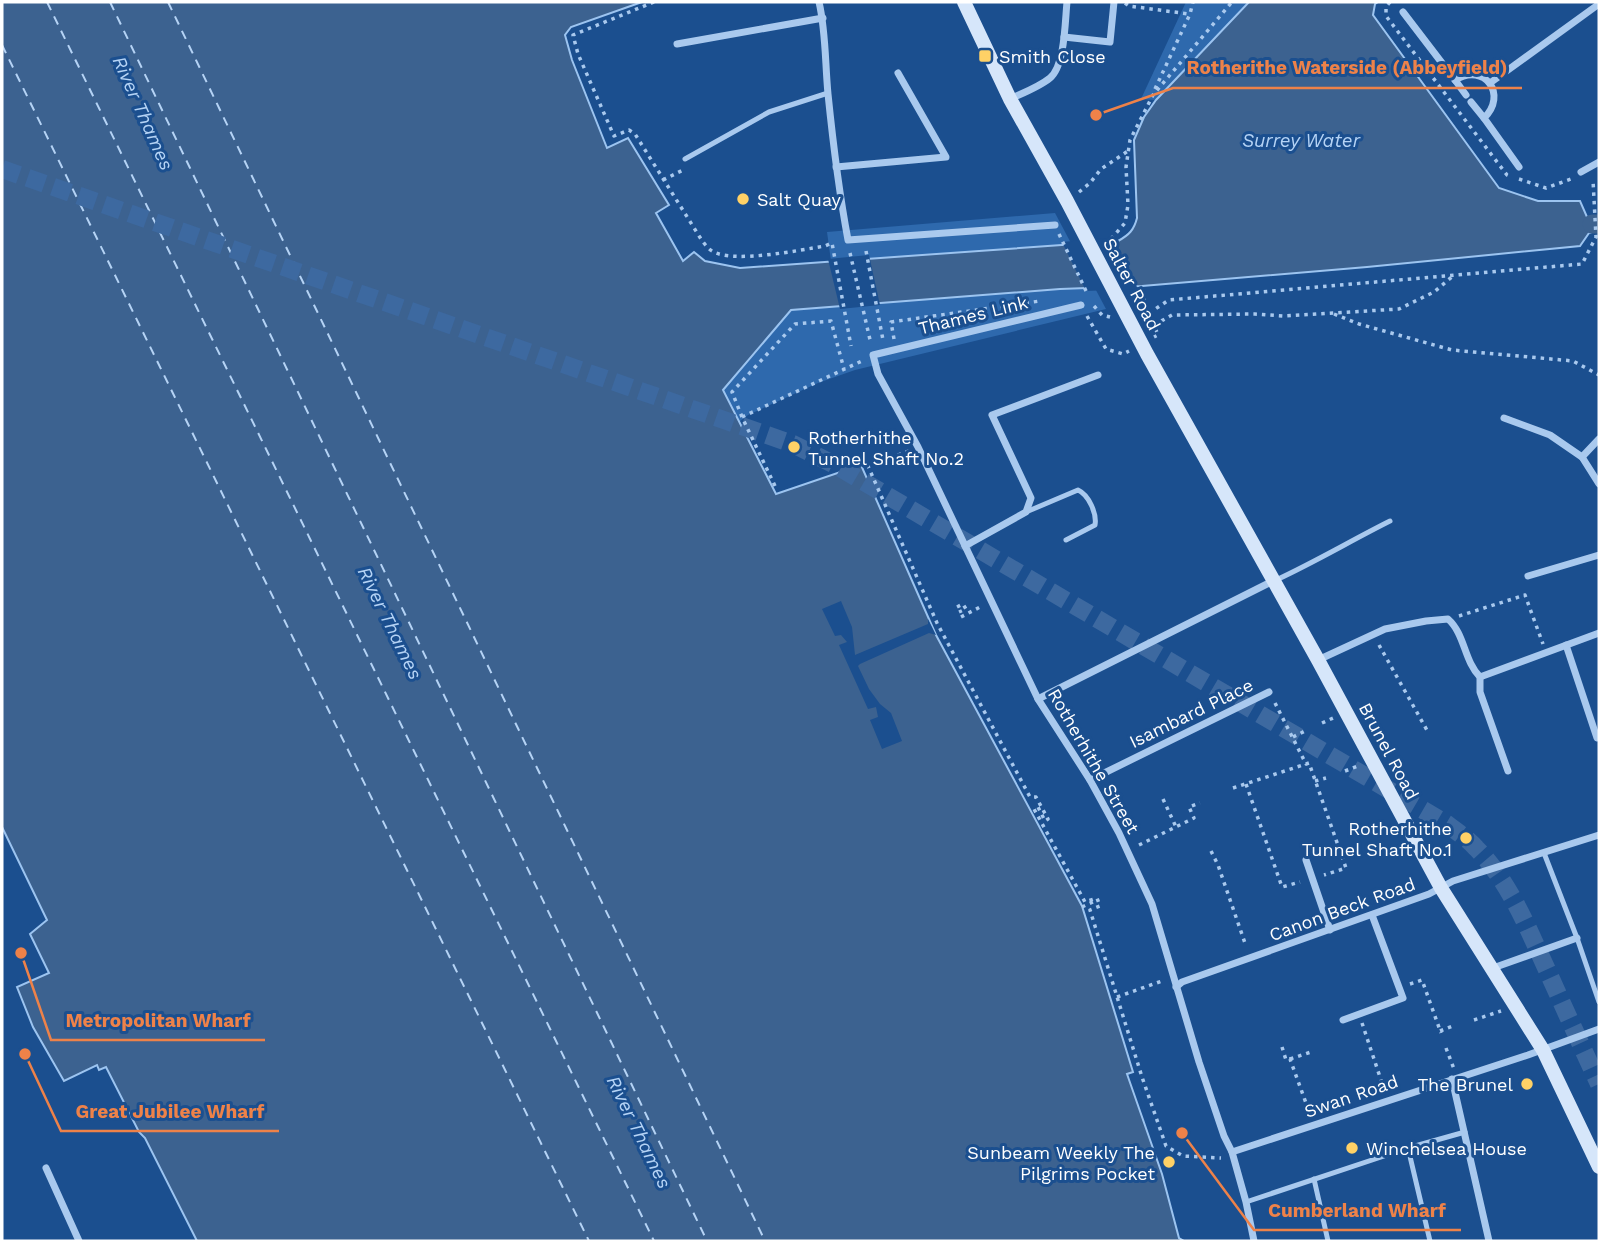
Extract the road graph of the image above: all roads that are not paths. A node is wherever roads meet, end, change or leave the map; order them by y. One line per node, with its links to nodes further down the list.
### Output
1 (819, 2): 7 (street)
2 (964, 2): 14 (main road, Salter Road)
3 (1067, 2): 8 (street)
4 (1114, 2): 8 (street)
5 (1599, 4): 12 (street)
6 (1403, 12): 11 (street)
7 (823, 18): 9 (street); 13 (street)
8 (1064, 37): 14 (street)
9 (677, 44)
10 (898, 73): 18 (street)
11 (1455, 80): 12 (street); 15 (street)
12 (1490, 83): 15 (street)
13 (828, 93): 16 (lane); 18 (street)
14 (1010, 99): 35 (main road, Salter Road)
15 (1484, 118): 19 (street)
16 (685, 159)
17 (1599, 162): 20 (street)
18 (836, 167): 21 (street)
19 (1518, 167)
20 (1581, 176)
21 (1055, 225)
22 (1081, 305): 23 (street, Thames Link)
23 (873, 355): 32 (street, Rotherhithe Street)
24 (1098, 375): 29 (street)
25 (1504, 418): 27 (street)
26 (1599, 439): 27 (street)
27 (1582, 457): 28 (street)
28 (1599, 484)
29 (1026, 512): 31 (lane); 32 (street)
30 (1390, 521): 35 (lane)
31 (1066, 541)
32 (965, 546): 41 (street, Rotherhithe Street)
33 (1599, 555): 34 (street)
34 (1528, 576)
35 (1273, 581): 38 (main road, Brunel Road); 41 (street)
36 (1599, 633): 37 (street)
37 (1566, 645): 39 (street); 42 (street)
38 (1318, 660): 39 (street); 48 (main road, Brunel Road)
39 (1480, 677): 43 (street)
40 (1269, 692): 44 (street, Isambard Place)
41 (1038, 699): 44 (street, Rotherhithe Street)
42 (1597, 738)
43 (1508, 771)
44 (1090, 780): 53 (street, Rotherhithe Street)
45 (1599, 835): 46 (street, Canon Beck Road)
46 (1544, 853): 48 (street, Canon Beck Road); 51 (lane)
47 (1306, 860): 50 (street)
48 (1441, 888): 49 (street, Canon Beck Road); 52 (main road, Brunel Road)
49 (1372, 915): 50 (street, Canon Beck Road); 55 (street)
50 (1330, 930): 53 (street, Canon Beck Road)
51 (1577, 938): 52 (street); 54 (lane)
52 (1493, 968): 57 (main road, Brunel Road)
53 (1176, 987): 61 (street, Rotherhithe Street)
54 (1599, 1002)
55 (1343, 1020)
56 (1599, 1029): 57 (street, Swan Road)
57 (1543, 1049): 58 (street, Swan Road); 62 (main road, Brunel Road)
58 (1455, 1079): 59 (street); 61 (street, Swan Road)
59 (1465, 1132): 60 (lane); 70 (street)
60 (1408, 1148): 64 (lane); 69 (lane)
61 (1232, 1153): 65 (street, Rotherhithe Street)
62 (1599, 1167)
63 (46, 1168): 66 (street)
64 (1314, 1180): 65 (lane); 68 (lane)
65 (1246, 1202): 67 (street, Rotherhithe Street)
66 (79, 1241)
67 (1254, 1241)
68 (1328, 1241)
69 (1430, 1241)
70 (1489, 1241)

